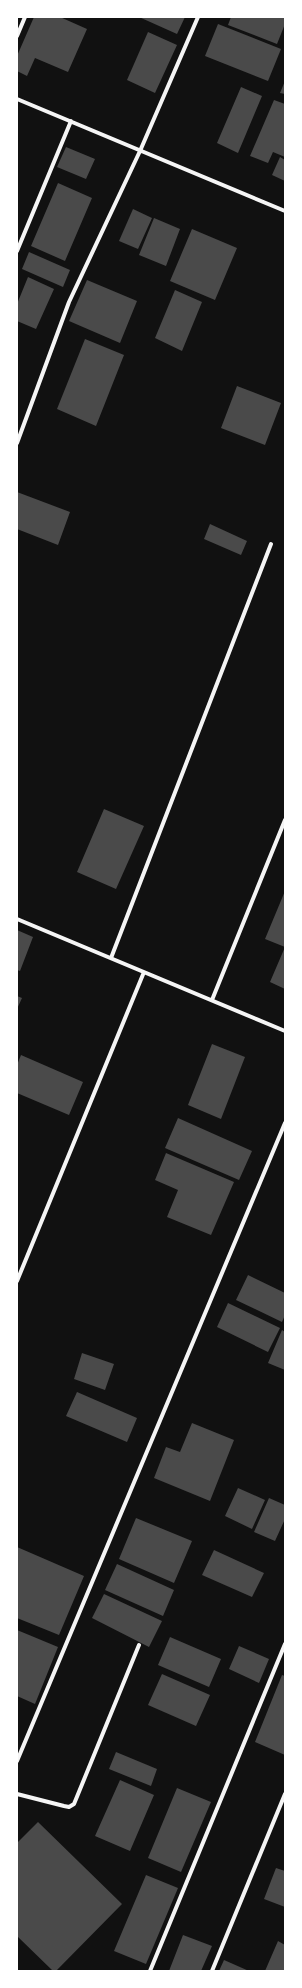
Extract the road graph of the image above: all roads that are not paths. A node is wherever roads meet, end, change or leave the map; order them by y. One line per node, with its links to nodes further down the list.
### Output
1 (25, 17): 3 (street)
2 (198, 17): 6 (street)
3 (17, 36)
4 (17, 99): 5 (street)
5 (71, 121): 6 (street); 8 (street)
6 (140, 151): 7 (street); 9 (street)
7 (285, 211)
8 (17, 251)
9 (17, 443)
10 (271, 544): 13 (street)
11 (285, 820): 15 (street)
12 (17, 919): 13 (street)
13 (111, 958): 14 (street)
14 (144, 972): 15 (street); 18 (street)
15 (212, 1000): 16 (street)
16 (285, 1031)
17 (285, 1123): 21 (street)
18 (17, 1282)
19 (285, 1644): 24 (street)
20 (139, 1645): 22 (street)
21 (17, 1761)
22 (17, 1794)
23 (285, 1794): 25 (street)
24 (150, 1971)
25 (212, 1971)

